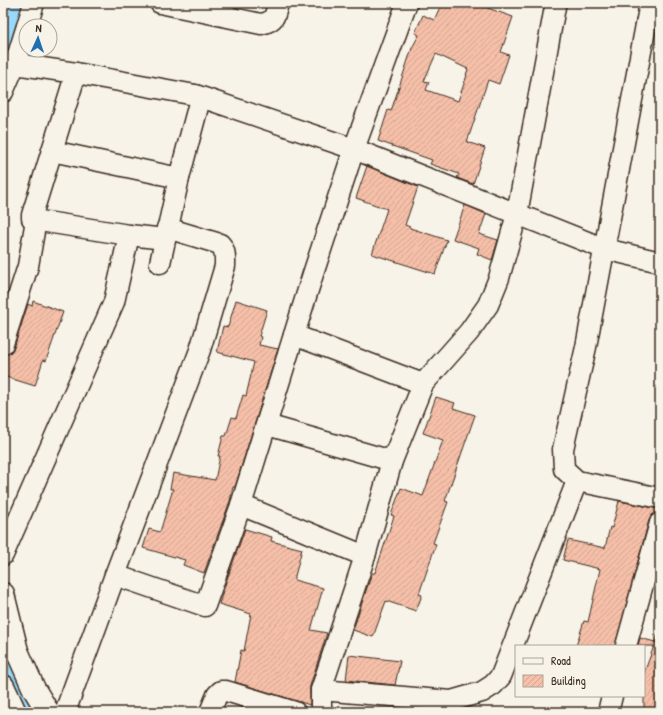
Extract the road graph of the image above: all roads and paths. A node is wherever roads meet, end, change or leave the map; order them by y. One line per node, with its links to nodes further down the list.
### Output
1 (34, 3): 7 (street)
2 (160, 3): 3 (street)
3 (278, 3)
4 (407, 3): 13 (street)
5 (650, 3): 20 (street)
6 (551, 4): 16 (street)
7 (29, 18)
8 (18, 54): 9 (street)
9 (15, 64): 10 (street); 11 (street)
10 (76, 73): 12 (street); 14 (street)
11 (3, 92)
12 (195, 95): 13 (street); 15 (street)
13 (354, 149): 16 (street); 23 (street)
14 (52, 151): 15 (street); 17 (street)
15 (179, 178): 18 (street)
16 (517, 214): 20 (street); 25 (street)
17 (36, 220): 19 (street); 24 (street)
18 (166, 233): 19 (street); 22 (street); 34 (street)
19 (128, 235): 32 (street)
20 (605, 248): 21 (street); 28 (street)
21 (660, 262)
22 (160, 263)
23 (294, 335): 25 (street); 26 (street)
24 (3, 344)
25 (423, 384): 27 (street)
26 (267, 425): 27 (street); 30 (street)
27 (392, 461): 33 (street)
28 (577, 481): 29 (street); 40 (street)
29 (660, 498)
30 (241, 505): 33 (street); 34 (street)
31 (660, 523): 36 (street)
32 (3, 555)
33 (365, 556): 38 (street)
34 (115, 575): 43 (street)
35 (3, 594): 42 (main road)
36 (626, 645)
37 (3, 686): 41 (main road)
38 (321, 690): 40 (street); 46 (street)
39 (612, 697): 47 (street)
40 (448, 706)
41 (15, 712)
42 (48, 712)
43 (65, 712)
44 (210, 712): 45 (street)
45 (295, 712)
46 (321, 712)
47 (608, 712)

